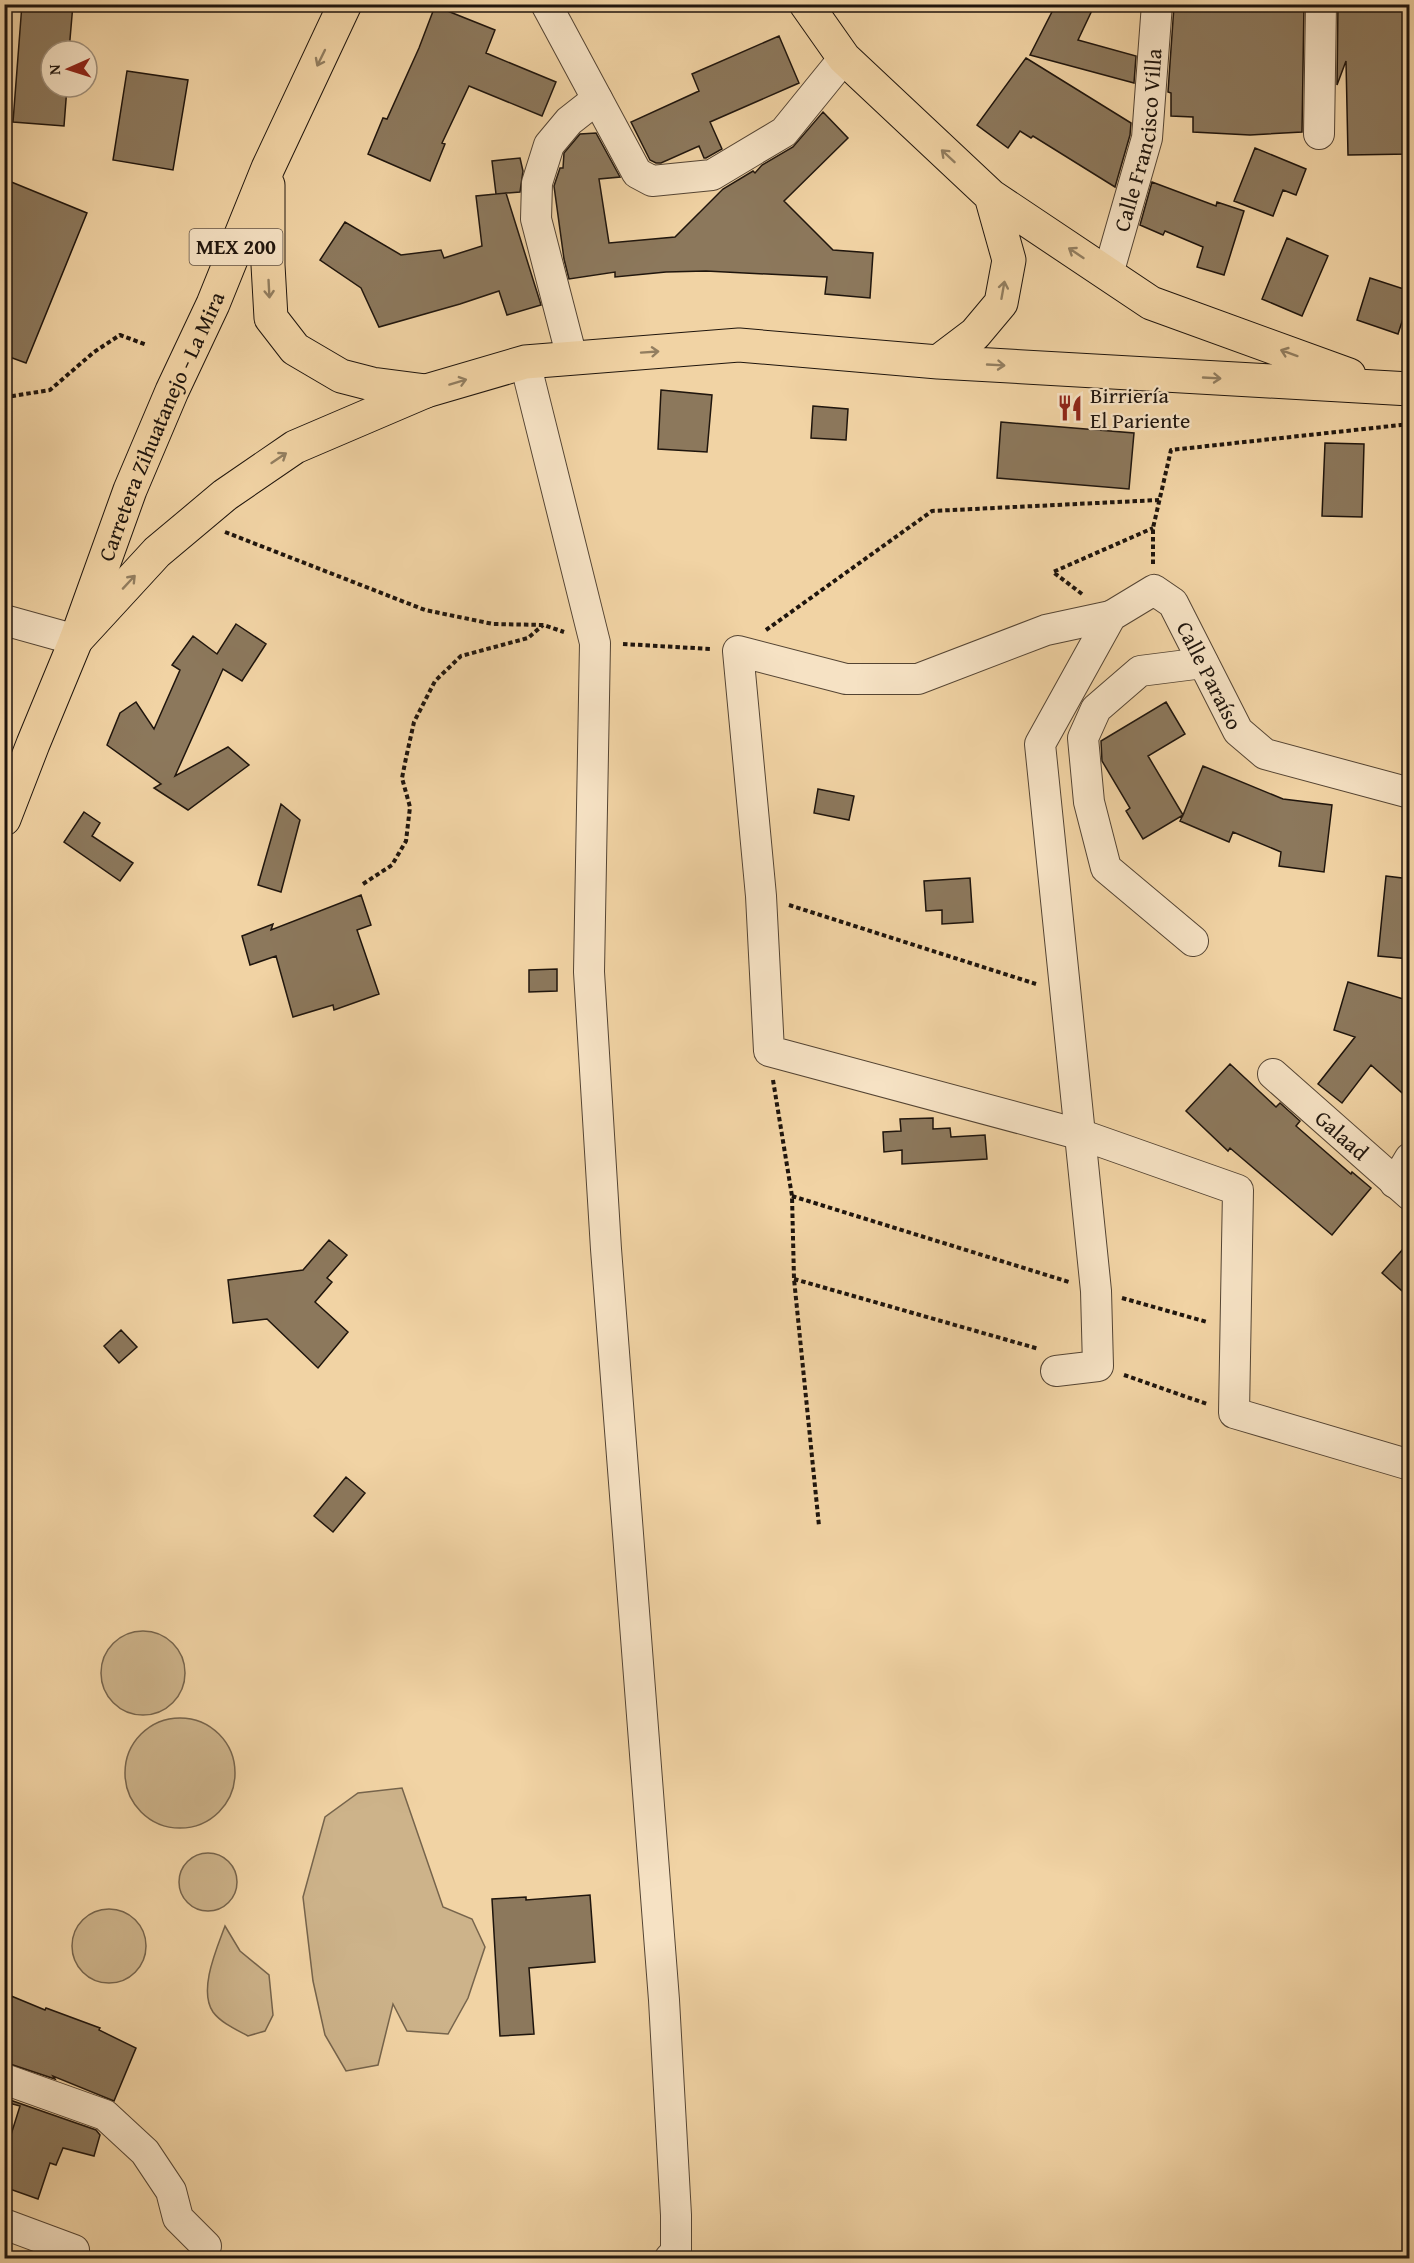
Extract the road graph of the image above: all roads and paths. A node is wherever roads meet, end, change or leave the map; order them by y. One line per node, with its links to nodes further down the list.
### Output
1 (345, 4): 9 (main road, Carretera Zihuatanejo - La Mira / MEX 200, one-way to 9)
2 (546, 4): 7 (street)
3 (806, 4): 6 (main road)
4 (1157, 4): 11 (street, Calle Francisco Villa)
5 (1321, 4): 8 (street)
6 (843, 58): 7 (street); 10 (main road, one-way to 6)
7 (597, 99): 13 (street)
8 (1319, 134)
9 (268, 168): 17 (main road, one-way to 17); 27 (main road, Carretera Zihuatanejo - La Mira / MEX 200)
10 (991, 196): 11 (main road, one-way to 10); 15 (main road, one-way to 10)
11 (1108, 274): 16 (main road, one-way to 11)
12 (147, 345): 18 (path)
13 (572, 358): 14 (main road); 15 (main road, one-way to 15)
14 (525, 362): 17 (main road, one-way to 14); 28 (street)
15 (938, 362): 16 (main road, one-way to 16)
16 (1396, 389)
17 (426, 391): 21 (main road, one-way to 17)
18 (4, 395)
19 (1410, 424): 20 (path)
20 (1159, 500): 22 (path); 29 (path)
21 (194, 519): 26 (path); 27 (main road, one-way to 21)
22 (1153, 528): 23 (path); 24 (path)
23 (1154, 591): 24 (street); 30 (street, Calle Paraíso)
24 (1111, 616): 29 (street); 36 (street)
25 (4, 620): 27 (street)
26 (544, 624): 28 (path); 33 (path)
27 (76, 640): 32 (main road, Carretera Zihuatanejo - La Mira / MEX 200)
28 (595, 643): 29 (path); 54 (street)
29 (738, 651): 34 (street)
30 (1203, 663): 31 (street, Calle Paraíso); 35 (street)
31 (1410, 793)
32 (4, 819)
33 (363, 884)
34 (761, 896): 36 (path); 37 (street)
35 (1193, 941)
36 (1066, 993): 39 (street)
37 (769, 1051): 39 (street); 41 (path)
38 (1273, 1074): 40 (street, Galaad)
39 (1082, 1136): 43 (street); 44 (street)
40 (1405, 1179)
41 (792, 1196): 42 (path); 43 (path)
42 (794, 1279): 45 (path); 49 (path)
43 (1096, 1290): 44 (path); 46 (street)
44 (1235, 1330): 47 (street)
45 (1048, 1360): 46 (street)
46 (1098, 1366): 47 (path)
47 (1234, 1413): 48 (street)
48 (1410, 1465)
49 (819, 1526)
50 (4, 2079): 52 (street)
51 (4, 2224): 53 (street)
52 (206, 2246)
53 (74, 2250)
54 (670, 2259)

